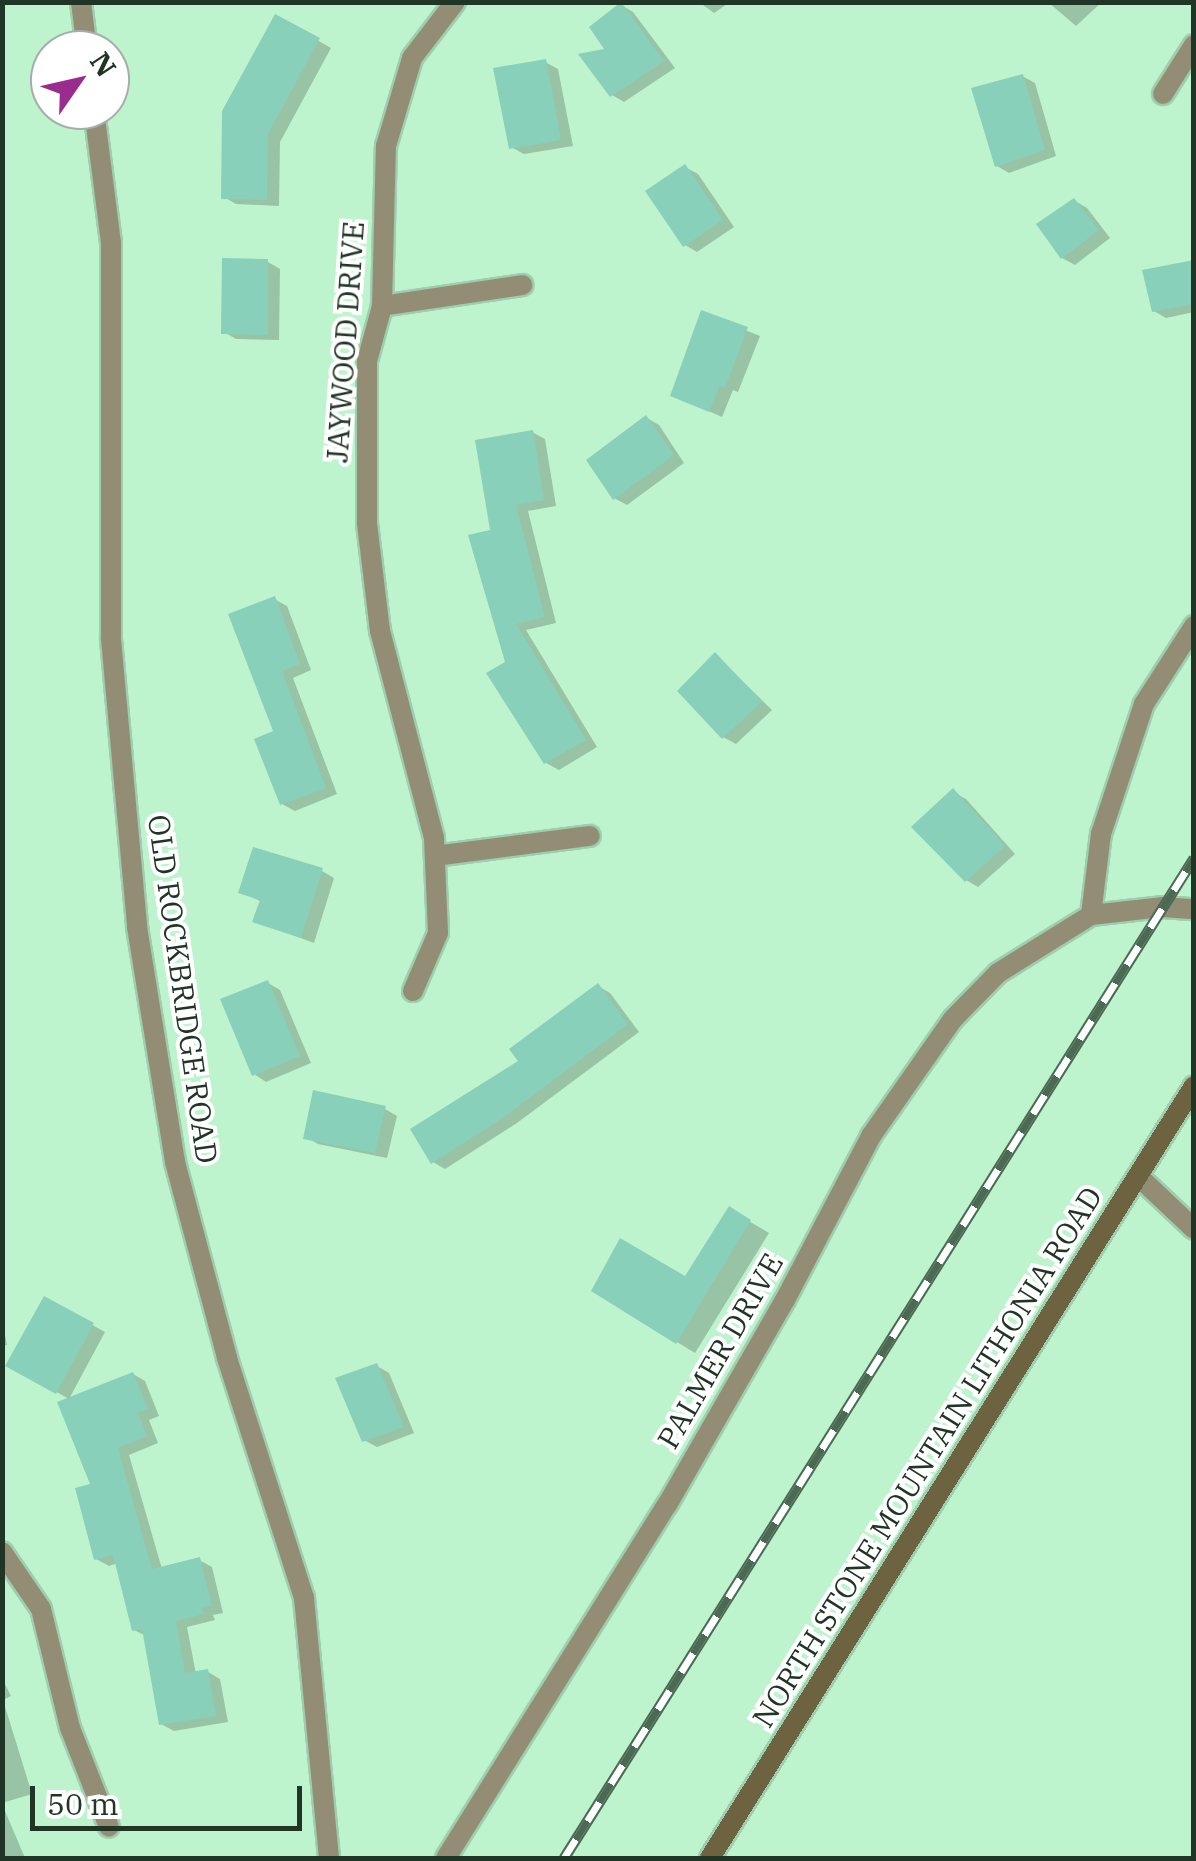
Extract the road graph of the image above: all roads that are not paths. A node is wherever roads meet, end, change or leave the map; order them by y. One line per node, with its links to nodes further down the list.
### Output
1 (81, 2): 3 (street)
2 (455, 2): 8 (street, JAYWOOD DRIVE)
3 (84, 30)
4 (1194, 45): 5 (street)
5 (1163, 94)
6 (97, 130): 20 (street, OLD ROCKBRIDGE ROAD)
7 (522, 285): 8 (street)
8 (382, 306): 11 (street, JAYWOOD DRIVE)
9 (1194, 626): 13 (street)
10 (590, 836): 11 (street)
11 (434, 856): 14 (street, JAYWOOD DRIVE)
12 (1194, 910): 13 (street, PALMER DRIVE)
13 (1091, 915): 21 (street, PALMER DRIVE)
14 (412, 991)
15 (1194, 1086): 16 (main road, NORTH STONE MOUNTAIN LITHONIA ROAD)
16 (1138, 1176): 17 (street); 22 (main road, NORTH STONE MOUNTAIN LITHONIA ROAD)
17 (1194, 1230)
18 (2, 1552): 19 (street)
19 (108, 1827)
20 (329, 1858)
21 (446, 1858)
22 (710, 1858)

